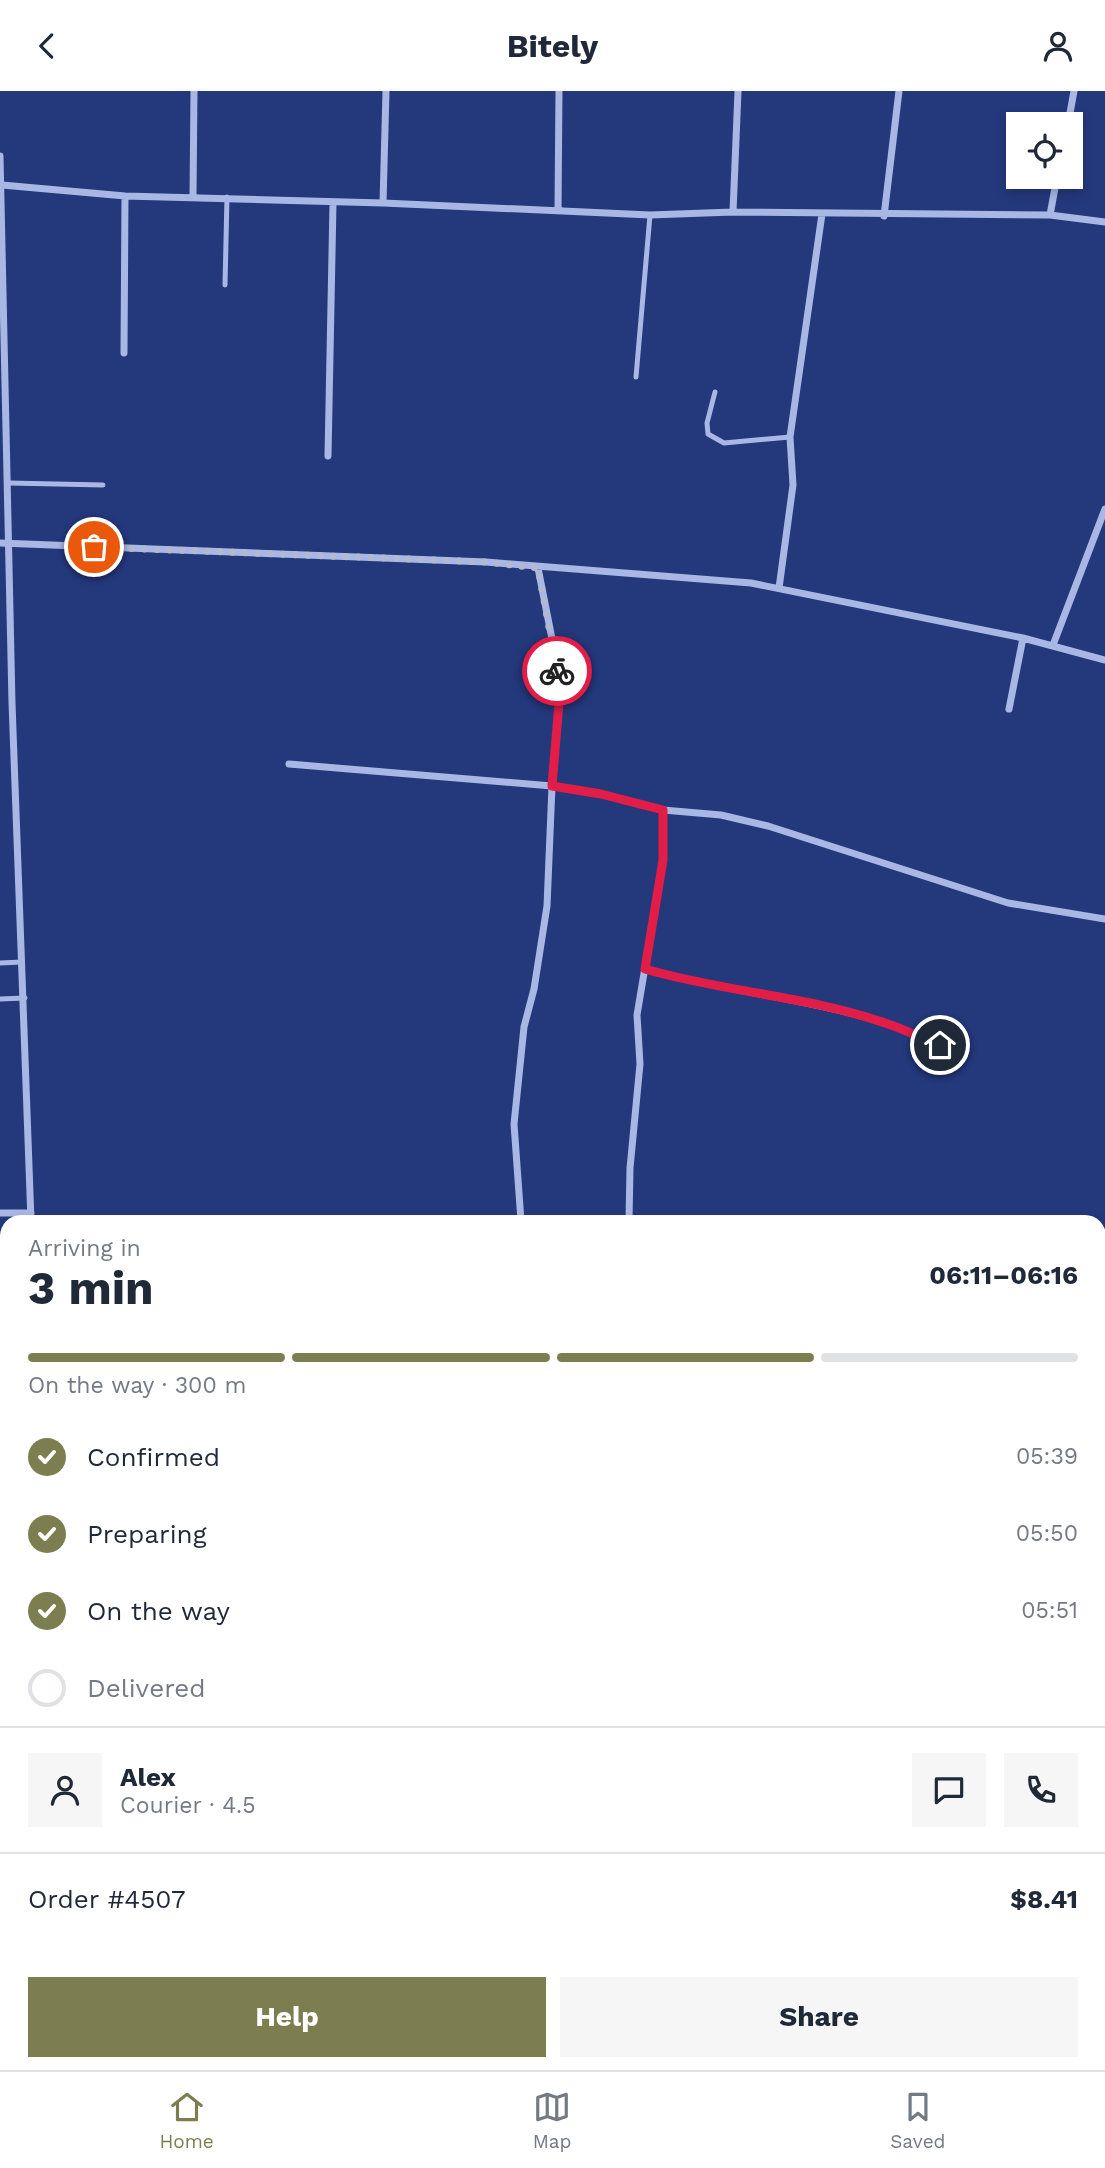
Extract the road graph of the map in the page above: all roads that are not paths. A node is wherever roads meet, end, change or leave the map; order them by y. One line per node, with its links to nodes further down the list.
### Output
1 (194, 91): 12 (street)
2 (386, 91): 14 (street)
3 (559, 91): 16 (street)
4 (738, 91): 17 (street)
5 (899, 91): 21 (street)
6 (1074, 91): 7 (street)
7 (1070, 112)
8 (0, 156): 10 (street)
9 (1055, 189): 20 (street)
10 (1, 191): 11 (street); 29 (street)
11 (125, 196): 12 (street); 24 (street)
12 (193, 197): 13 (street)
13 (228, 197): 15 (street); 23 (lane)
14 (383, 202): 15 (street); 16 (street)
15 (333, 203): 28 (street)
16 (558, 210): 19 (street)
17 (733, 212): 18 (street); 19 (street)
18 (822, 214): 21 (street); 27 (street)
19 (650, 215): 25 (lane)
20 (1050, 215): 21 (street); 22 (street)
21 (884, 216)
22 (1105, 222)
23 (225, 285)
24 (124, 353)
25 (635, 377)
26 (715, 393): 27 (lane)
27 (790, 437): 35 (street)
28 (328, 456)
29 (9, 483): 30 (lane); 33 (street)
30 (103, 485)
31 (1105, 509): 37 (street)
32 (0, 543): 33 (street)
33 (10, 544): 34 (street); 44 (street)
34 (538, 568): 35 (street); 41 (street)
35 (779, 588): 36 (street)
36 (1023, 638): 37 (street); 39 (street)
37 (1053, 645): 38 (street)
38 (1105, 660)
39 (1009, 709)
40 (289, 764): 41 (street)
41 (552, 786): 42 (street); 51 (street)
42 (663, 810): 43 (street); 46 (street)
43 (1105, 919)
44 (22, 962): 45 (lane); 47 (street)
45 (0, 963)
46 (645, 969): 49 (street); 52 (street)
47 (24, 998): 48 (lane); 50 (street)
48 (0, 999)
49 (957, 1052)
50 (31, 1215)
51 (521, 1215)
52 (629, 1215)

